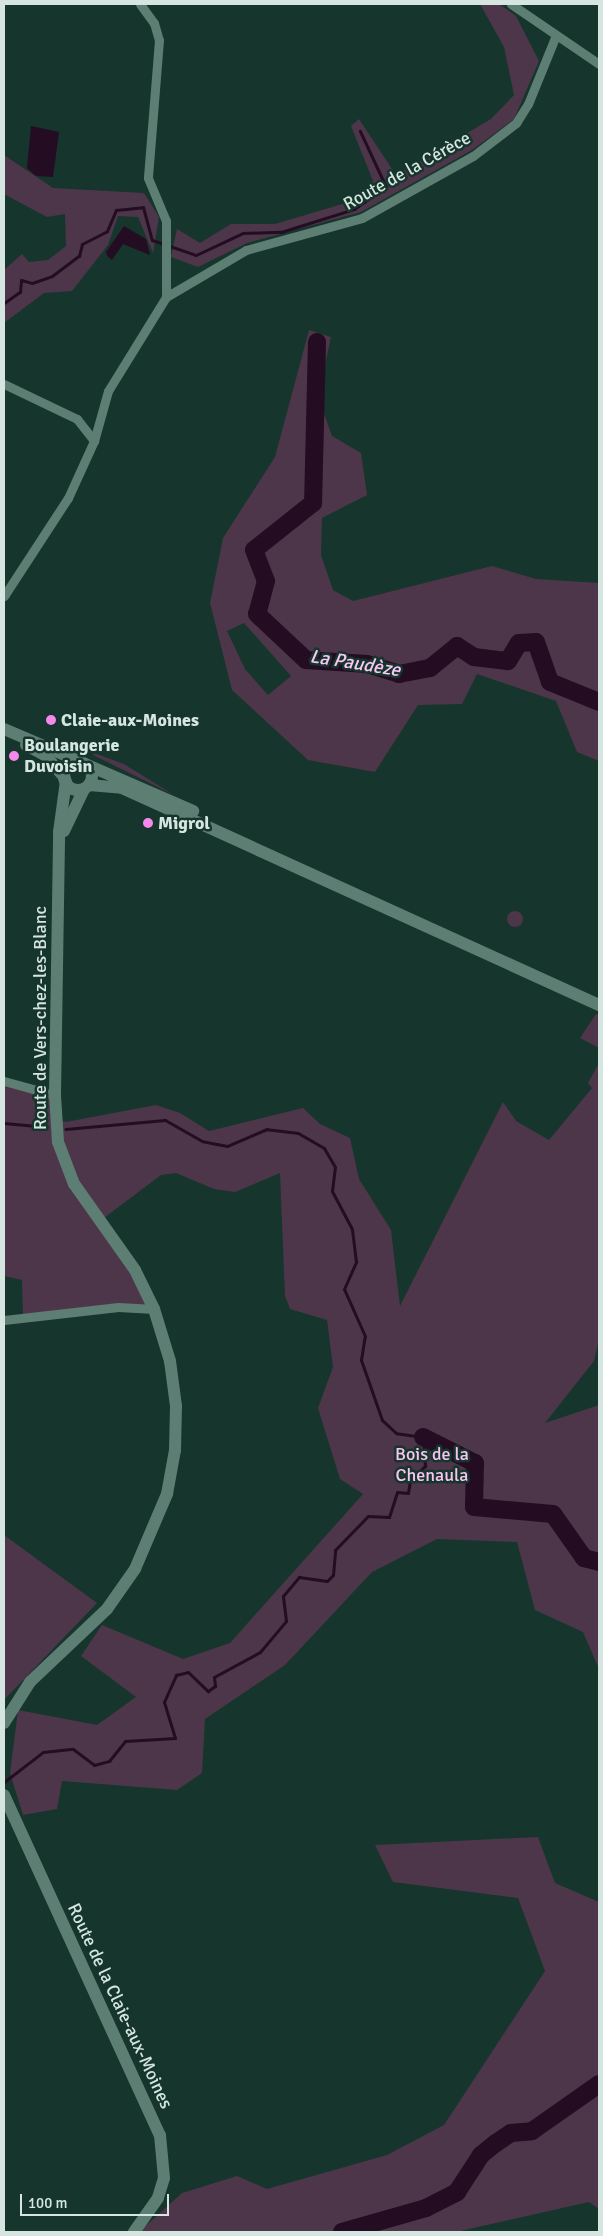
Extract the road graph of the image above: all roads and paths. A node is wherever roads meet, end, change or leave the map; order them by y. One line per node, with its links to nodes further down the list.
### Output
1 (140, 4): 5 (street)
2 (511, 4): 3 (street)
3 (556, 36): 4 (street); 5 (street, Route de la Cérèce)
4 (599, 64)
5 (166, 297): 7 (street, Route de la Cérèce)
6 (4, 384): 7 (street)
7 (94, 441): 8 (street, Route de la Cérèce)
8 (4, 596)
9 (4, 729): 11 (main road)
10 (4, 734): 12 (main road)
11 (83, 763): 12 (main road); 13 (main road); 15 (main road)
12 (65, 780): 13 (main road); 14 (main road, Route de Vers-chez-les-Blanc)
13 (86, 787): 14 (main road, Route de Vers-chez-les-Blanc); 15 (main road)
14 (59, 856): 18 (main road, Route de Vers-chez-les-Blanc)
15 (306, 869): 16 (main road)
16 (599, 1005)
17 (4, 1081): 18 (street)
18 (55, 1095): 19 (main road, Route de Vers-chez-les-Blanc)
19 (154, 1308): 20 (street); 21 (main road, Route de Vers-chez-les-Blanc)
20 (4, 1320)
21 (4, 1723)
22 (4, 1795): 23 (main road, Route de la Claie-aux-Moines)
23 (134, 2232)

